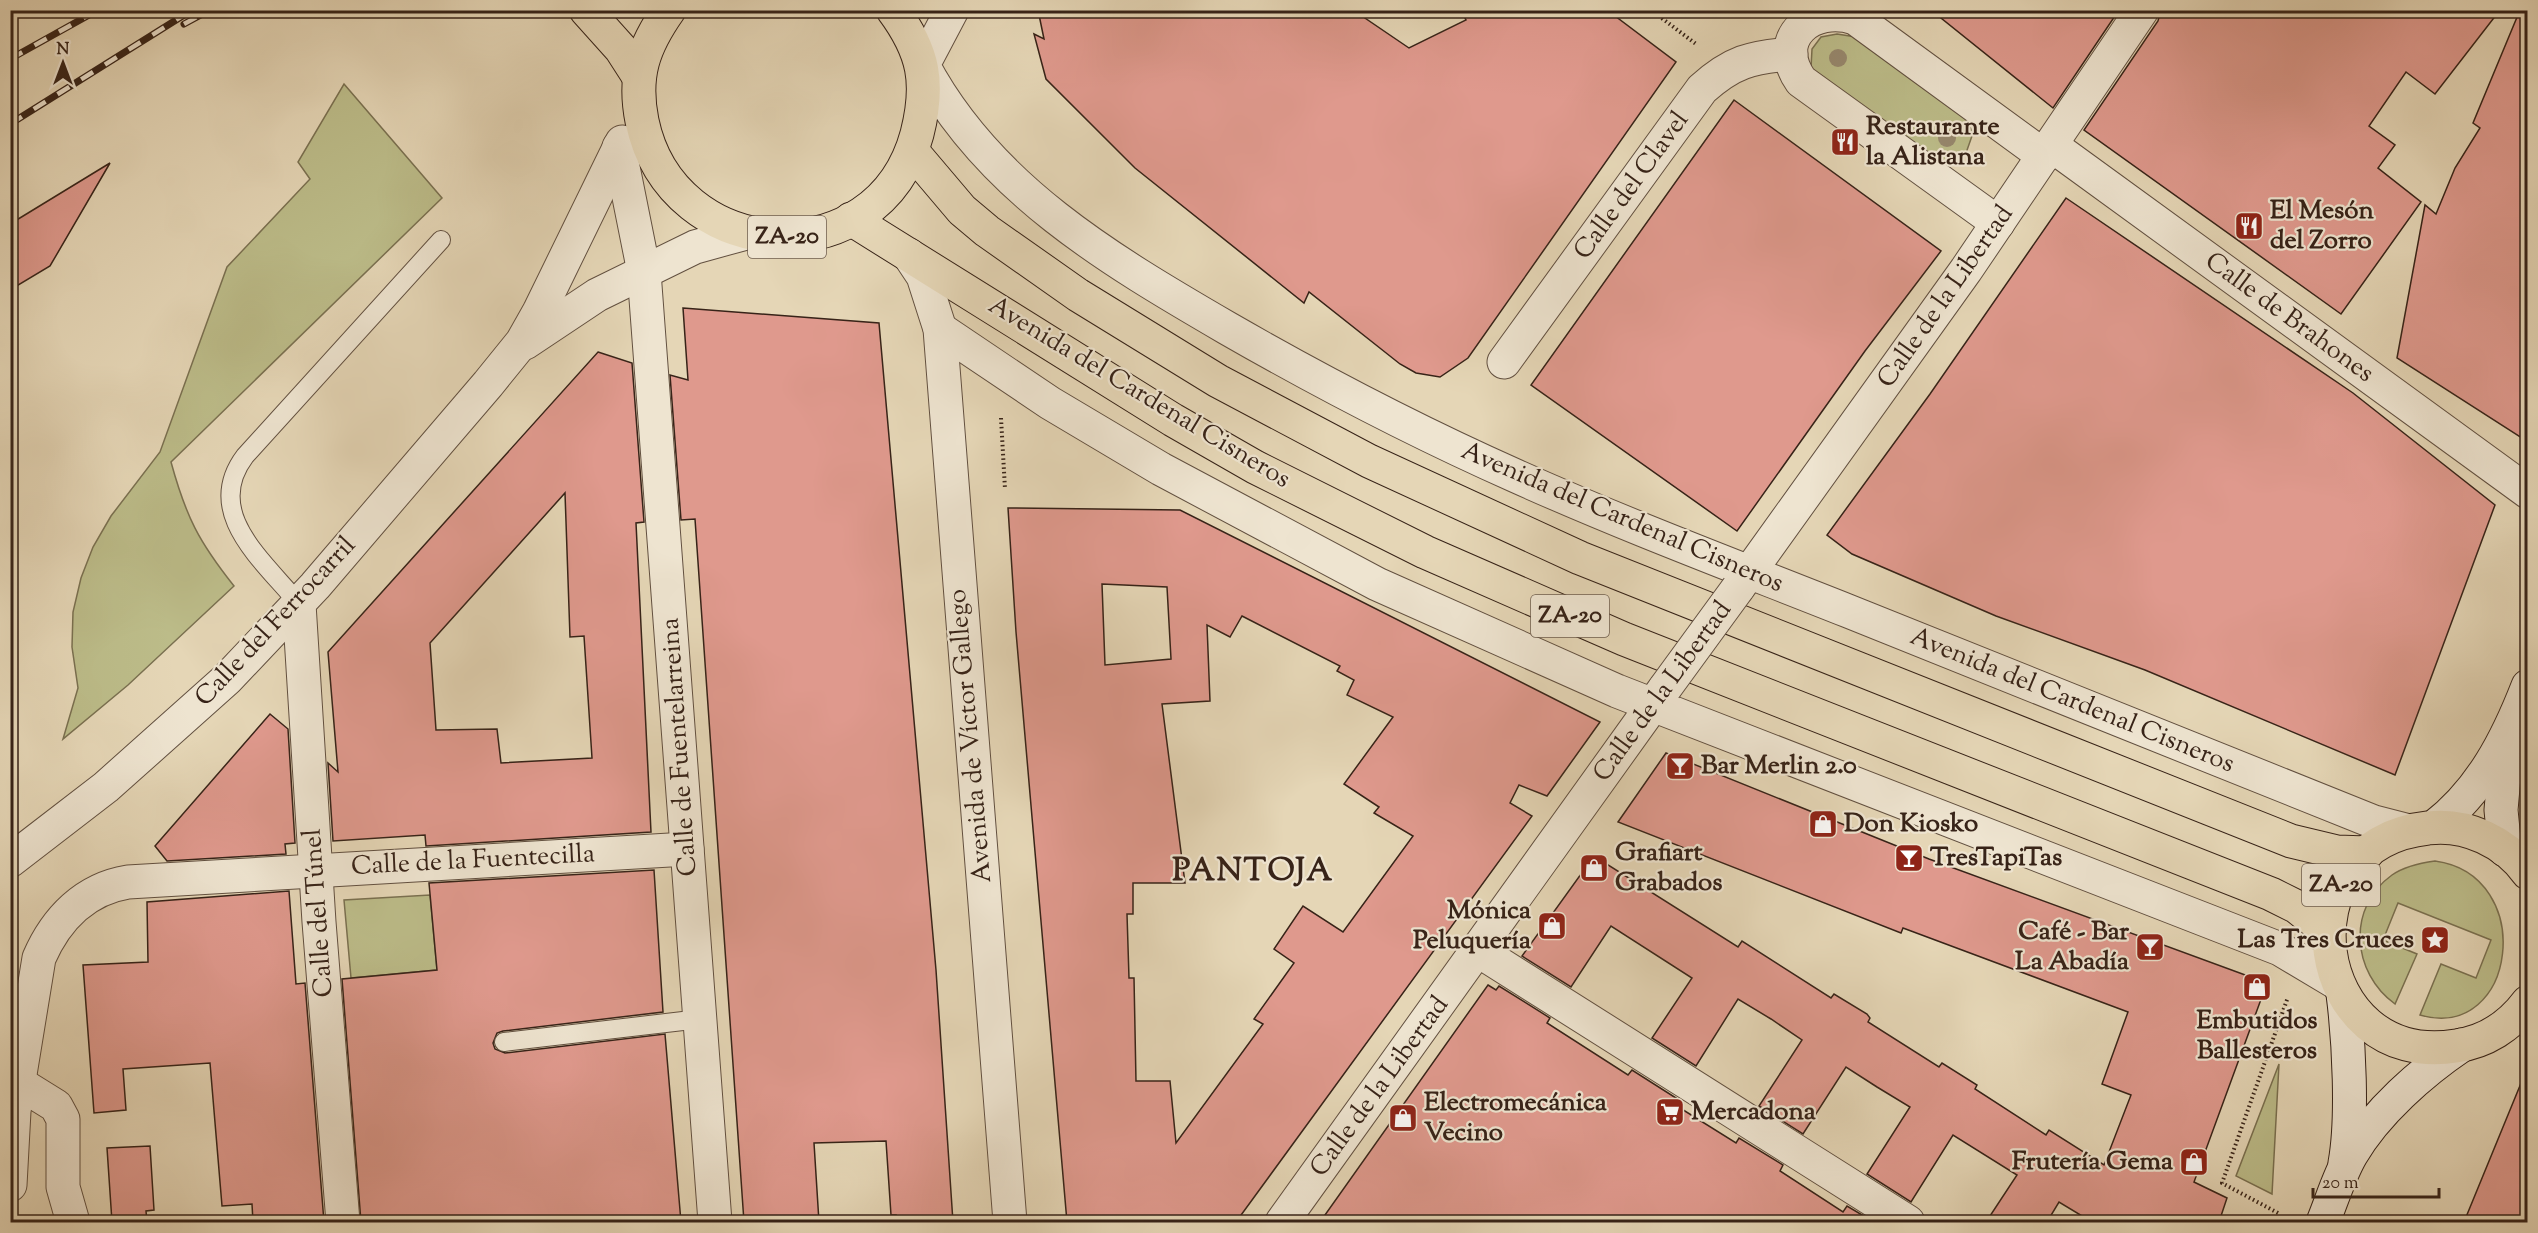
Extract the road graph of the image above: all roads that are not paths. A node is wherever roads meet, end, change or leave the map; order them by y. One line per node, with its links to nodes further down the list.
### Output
1 (586, 10): 8 (highway, ZA-20)
2 (669, 10): 8 (highway, ZA-20)
3 (893, 10): 7 (highway, ZA-20)
4 (952, 10): 7 (street)
5 (2142, 10): 10 (street, Calle de la Libertad)
6 (1791, 54): 10 (street, Calle de Brahones); 13 (street); 20 (street, Calle del Clavel)
7 (922, 65): 11 (highway, ZA-20); 22 (street, Avenida del Cardenal Cisneros)
8 (639, 89): 9 (street, Calle del Ferrocarril); 14 (highway, ZA-20)
9 (620, 147): 17 (street); 19 (street, Calle del Ferrocarril)
10 (2047, 150): 13 (street, Calle de la Libertad); 21 (street, Calle de Brahones)
11 (912, 151): 12 (highway, ZA-20); 29 (highway, Avenida del Cardenal Cisneros / ZA-20)
12 (852, 219): 14 (highway, ZA-20); 16 (highway, Avenida del Cardenal Cisneros / ZA-20)
13 (1998, 223): 22 (street, Calle de la Libertad)
14 (746, 233): 17 (street, Calle del Ferrocarril)
15 (441, 240): 23 (lane)
16 (909, 255): 18 (street, Avenida de Víctor Gallego); 33 (highway, Avenida del Cardenal Cisneros / ZA-20)
17 (644, 272): 19 (street, Calle del Ferrocarril); 28 (street, Calle de Fuentelarreina)
18 (940, 329): 25 (street, Avenida del Cardenal Cisneros); 46 (street, Avenida de Víctor Gallego)
19 (513, 355): 23 (street, Calle del Ferrocarril)
20 (1504, 362)
21 (2528, 492)
22 (1744, 580): 25 (street, Calle de la Libertad, bridge); 27 (street, Avenida del Cardenal Cisneros)
23 (299, 604): 30 (street, Calle del Ferrocarril); 32 (street, Calle del Túnel)
24 (2528, 686): 26 (street)
25 (1659, 696): 34 (street, Calle de la Libertad); 35 (street, Avenida del Cardenal Cisneros)
26 (2509, 732): 27 (street); 31 (street)
27 (2422, 829): 29 (highway, Avenida del Cardenal Cisneros / ZA-20); 31 (highway, Avenida del Cardenal Cisneros)
28 (687, 849): 32 (street, Calle de la Fuentecilla); 37 (street, Calle de Fuentelarreina)
29 (2367, 853): 33 (highway, Avenida del Cardenal Cisneros / ZA-20)
30 (10, 861)
31 (2516, 861)
32 (315, 870): 40 (street, Calle de la Fuentecilla); 44 (street, Calle del Túnel)
33 (2327, 931): 35 (highway, Avenida del Cardenal Cisneros / ZA-20)
34 (1479, 951): 47 (street, Calle de la Libertad); 48 (street)
35 (2340, 989): 39 (highway, Avenida del Cardenal Cisneros / ZA-20); 41 (street)
36 (2524, 1010): 39 (highway, Avenida del Cardenal Cisneros / ZA-20)
37 (700, 1019): 38 (lane); 45 (street, Calle de Fuentelarreina)
38 (504, 1042)
39 (2462, 1045): 41 (street)
40 (19, 1083): 42 (street); 43 (street)
41 (2344, 1168): 49 (street)
42 (10, 1185)
43 (74, 1222)
44 (343, 1222)
45 (715, 1222)
46 (1010, 1222)
47 (1282, 1222)
48 (1908, 1222)
49 (2323, 1222)

